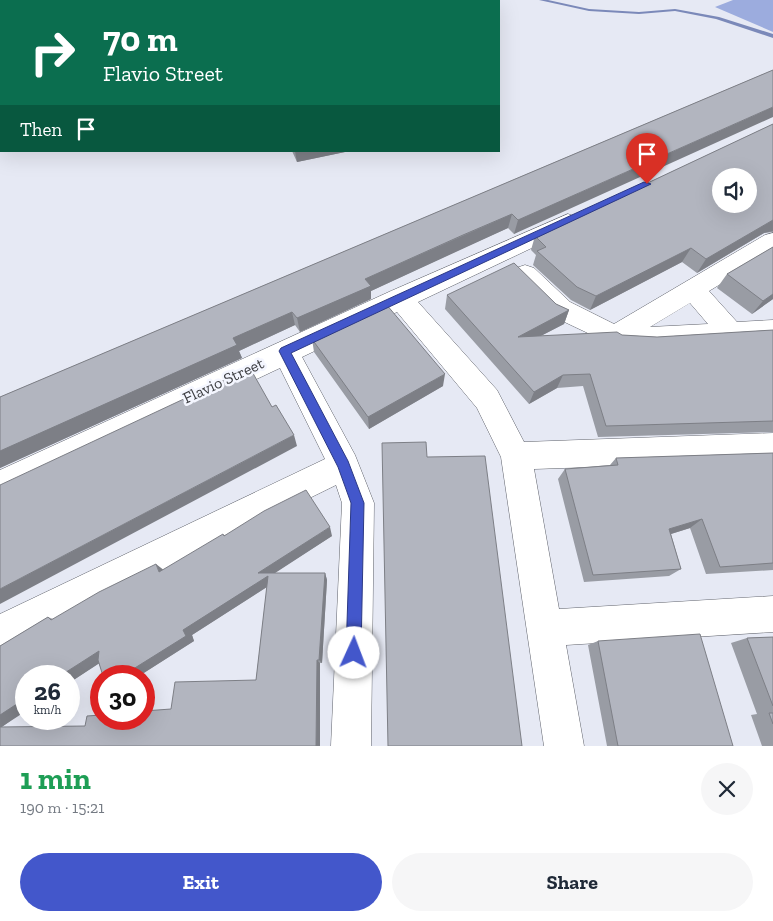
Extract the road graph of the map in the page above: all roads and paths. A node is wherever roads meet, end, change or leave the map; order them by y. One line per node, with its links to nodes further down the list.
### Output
1 (593, 210): 3 (street, Flavio Street)
2 (773, 241): 4 (street)
3 (503, 253): 5 (street, Flavio Street); 8 (street)
4 (693, 290): 7 (street); 8 (street)
5 (400, 298): 9 (street, Flavio Street); 11 (street)
6 (773, 330): 7 (street)
7 (729, 331): 8 (street)
8 (615, 336)
9 (285, 351): 12 (street); 13 (street, Flavio Street)
10 (773, 447): 11 (street)
11 (516, 456): 15 (street)
12 (344, 466): 16 (street); 17 (street)
13 (0, 484)
14 (773, 614): 15 (street)
15 (545, 628): 18 (street)
16 (0, 633)
17 (351, 746)
18 (564, 746)

